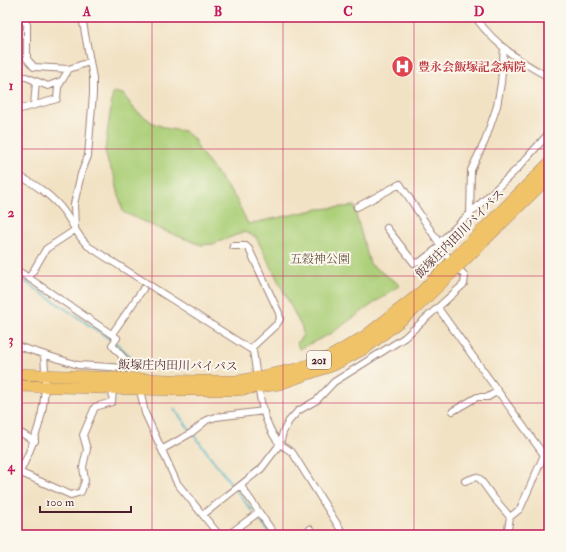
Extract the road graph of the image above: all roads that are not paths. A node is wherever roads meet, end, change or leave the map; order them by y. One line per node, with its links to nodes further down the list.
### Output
1 (20, 17): 6 (street)
2 (82, 17): 5 (street)
3 (475, 17): 4 (street)
4 (504, 48): 7 (street); 18 (street)
5 (90, 62): 6 (street); 20 (street)
6 (69, 69): 9 (street)
7 (549, 77)
8 (17, 78): 10 (street)
9 (62, 81): 10 (street); 11 (street)
10 (36, 82): 11 (street)
11 (34, 106): 12 (street)
12 (17, 110)
13 (549, 134): 18 (street)
14 (549, 163): 23 (highway, 飯塚庄内田川バイパス / 201)
15 (17, 174): 20 (street)
16 (549, 177): 23 (highway, 飯塚庄内田川バイパス / 201)
17 (357, 207): 21 (street)
18 (470, 216): 21 (street)
19 (387, 228): 21 (street)
20 (75, 230): 25 (street); 30 (street)
21 (439, 245): 23 (street)
22 (233, 246): 30 (street)
23 (455, 265): 27 (street); 34 (highway, 飯塚庄内田川バイパス / 201)
24 (17, 270): 25 (street)
25 (29, 278): 28 (street)
26 (143, 289): 28 (street)
27 (438, 308): 38 (street); 43 (street)
28 (113, 339): 31 (street)
29 (17, 346): 31 (street)
30 (250, 349): 34 (street)
31 (44, 355): 33 (street)
32 (17, 374): 33 (highway, 飯塚庄内田川バイパス / 201)
33 (46, 381): 34 (highway, 飯塚庄内田川バイパス / 201); 35 (highway, 飯塚庄内田川バイパス / 201); 36 (highway, 飯塚庄内田川バイパス / 201); 42 (street)
34 (258, 382): 37 (highway, 飯塚庄内田川バイパス / 201); 39 (street)
35 (17, 386)
36 (113, 389): 37 (highway, 飯塚庄内田川バイパス / 201); 45 (street)
37 (140, 390): 44 (street)
38 (498, 391): 40 (street); 50 (street)
39 (264, 411): 43 (street); 44 (street)
40 (453, 411)
41 (17, 432): 42 (street)
42 (35, 440): 45 (street)
43 (280, 444): 47 (street); 56 (street)
44 (163, 449): 49 (street)
45 (18, 473)
46 (465, 481): 50 (street)
47 (238, 488): 48 (street); 49 (street)
48 (259, 512): 53 (street); 54 (street)
49 (204, 514): 52 (street)
50 (510, 517): 57 (street)
51 (310, 529): 55 (street)
52 (219, 535)
53 (228, 535)
54 (275, 535)
55 (315, 535)
56 (344, 535)
57 (507, 535)

